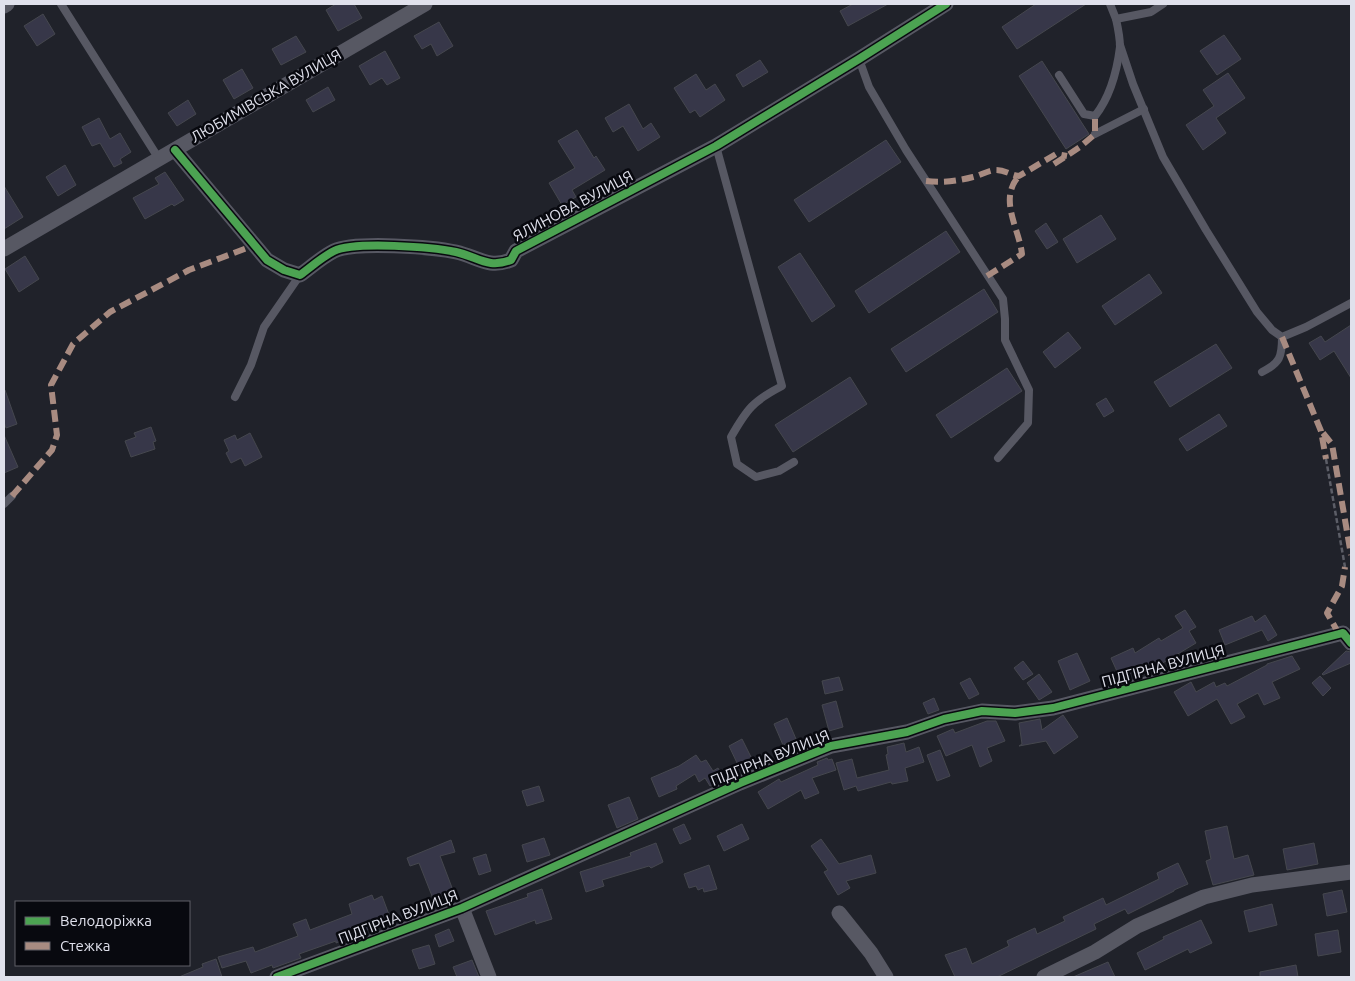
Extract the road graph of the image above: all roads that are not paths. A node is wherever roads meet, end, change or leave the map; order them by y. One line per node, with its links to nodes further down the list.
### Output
1 (61, 4): 14 (lane)
2 (425, 4): 13 (street, ЛЮБИМІВСЬКА ВУЛИЦЯ)
3 (946, 4): 8 (street, ЯЛИНОВА ВУЛИЦЯ)
4 (1110, 4): 6 (lane)
5 (1162, 4): 6 (lane)
6 (1116, 19): 7 (lane)
7 (1120, 45): 9 (lane); 10 (lane)
8 (859, 59): 12 (street, ЯЛИНОВА ВУЛИЦЯ); 21 (lane)
9 (1059, 75)
10 (1144, 109): 11 (lane); 18 (lane)
11 (1095, 134)
12 (716, 146): 16 (street, ЯЛИНОВА ВУЛИЦЯ); 22 (lane)
13 (175, 150): 14 (street, ЛЮБИМІВСЬКА ВУЛИЦЯ); 16 (street)
14 (159, 159): 15 (street, ЛЮБИМІВСЬКА ВУЛИЦЯ)
15 (4, 249)
16 (300, 275): 20 (lane)
17 (1351, 303): 18 (lane)
18 (1282, 337): 19 (lane)
19 (1262, 372)
20 (235, 397)
21 (998, 458)
22 (794, 462)
23 (12, 496): 24 (lane)
24 (4, 504)
25 (1351, 643): 27 (street, ПІДГІРНА ВУЛИЦЯ)
26 (1351, 872): 32 (street)
27 (462, 908): 29 (street, ПІДГІРНА ВУЛИЦЯ); 30 (street)
28 (839, 913): 31 (street)
29 (277, 977)
30 (488, 977)
31 (886, 977)
32 (1044, 977)

